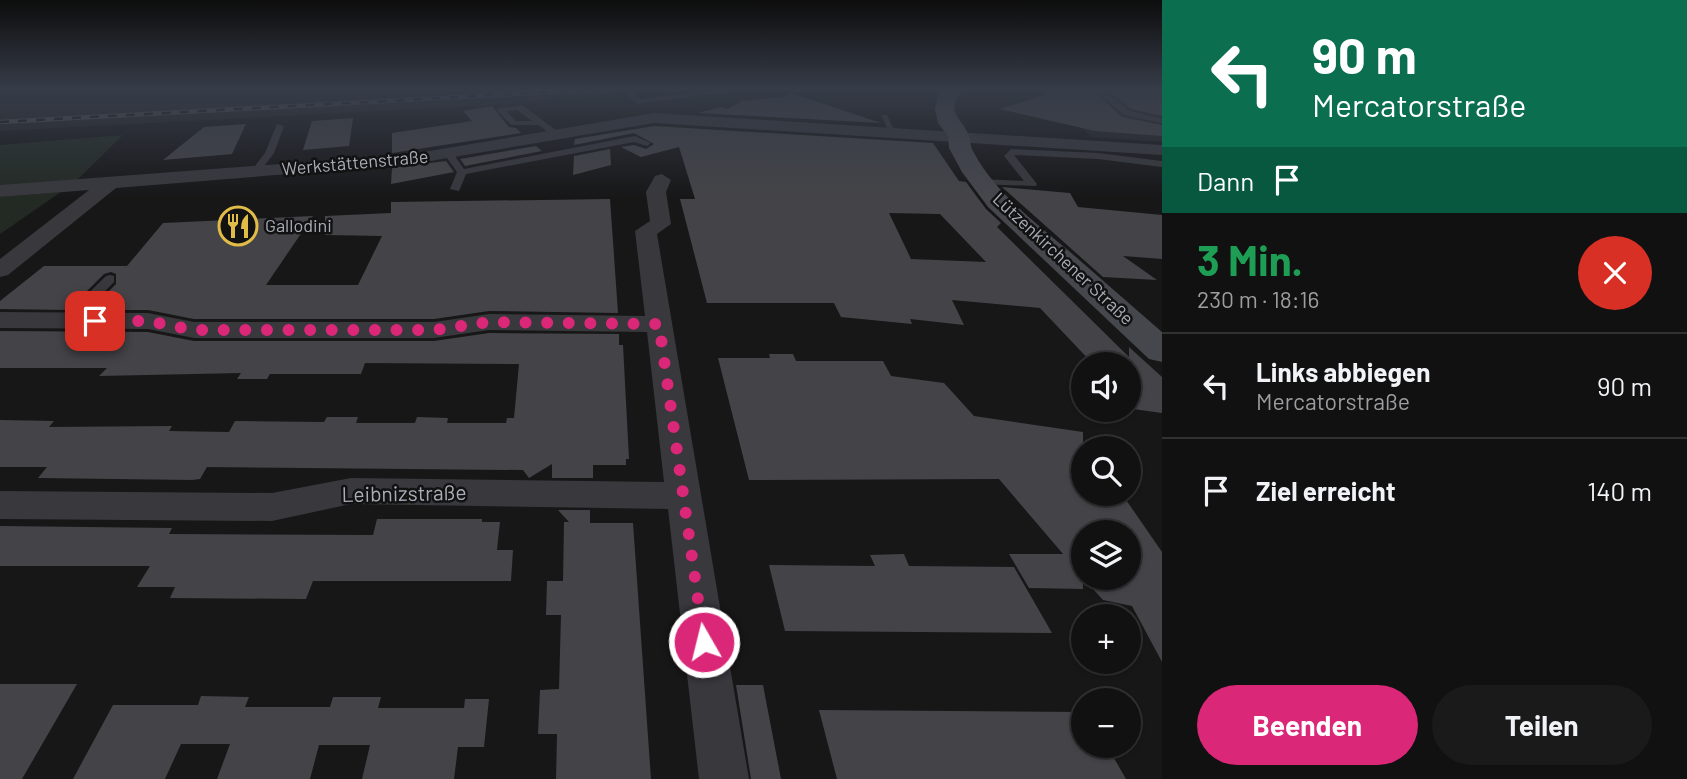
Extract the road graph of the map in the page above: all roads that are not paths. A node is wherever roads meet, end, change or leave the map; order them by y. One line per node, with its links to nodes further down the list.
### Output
1 (611, 125): 6 (street, Werkstättenstraße)
2 (613, 125): 8 (lane)
3 (890, 125): 7 (street, Werkstättenstraße)
4 (950, 125): 7 (street, Lützenkirchener Straße)
5 (280, 126): 13 (lane)
6 (537, 131): 10 (street, Werkstättenstraße); 11 (lane)
7 (958, 135): 12 (street, Werkstättenstraße); 17 (street, Lützenkirchener Straße)
8 (635, 139): 9 (lane); 11 (lane)
9 (647, 144)
10 (449, 154): 13 (street, Werkstättenstraße); 14 (lane)
11 (554, 154): 14 (lane)
12 (1159, 156): 17 (lane)
13 (256, 171): 16 (street, Werkstättenstraße)
14 (462, 172): 18 (lane)
15 (662, 180): 24 (street)
16 (111, 182): 19 (street, Werkstättenstraße); 20 (street)
17 (982, 182): 25 (street, Lützenkirchener Straße)
18 (455, 189)
19 (0, 191)
20 (0, 270)
21 (110, 279): 23 (lane)
22 (0, 320): 23 (street)
23 (69, 320): 24 (street)
24 (659, 324): 26 (street)
25 (1162, 351)
26 (683, 496): 27 (street, Leibnizstraße); 28 (street)
27 (0, 505)
28 (723, 779)

